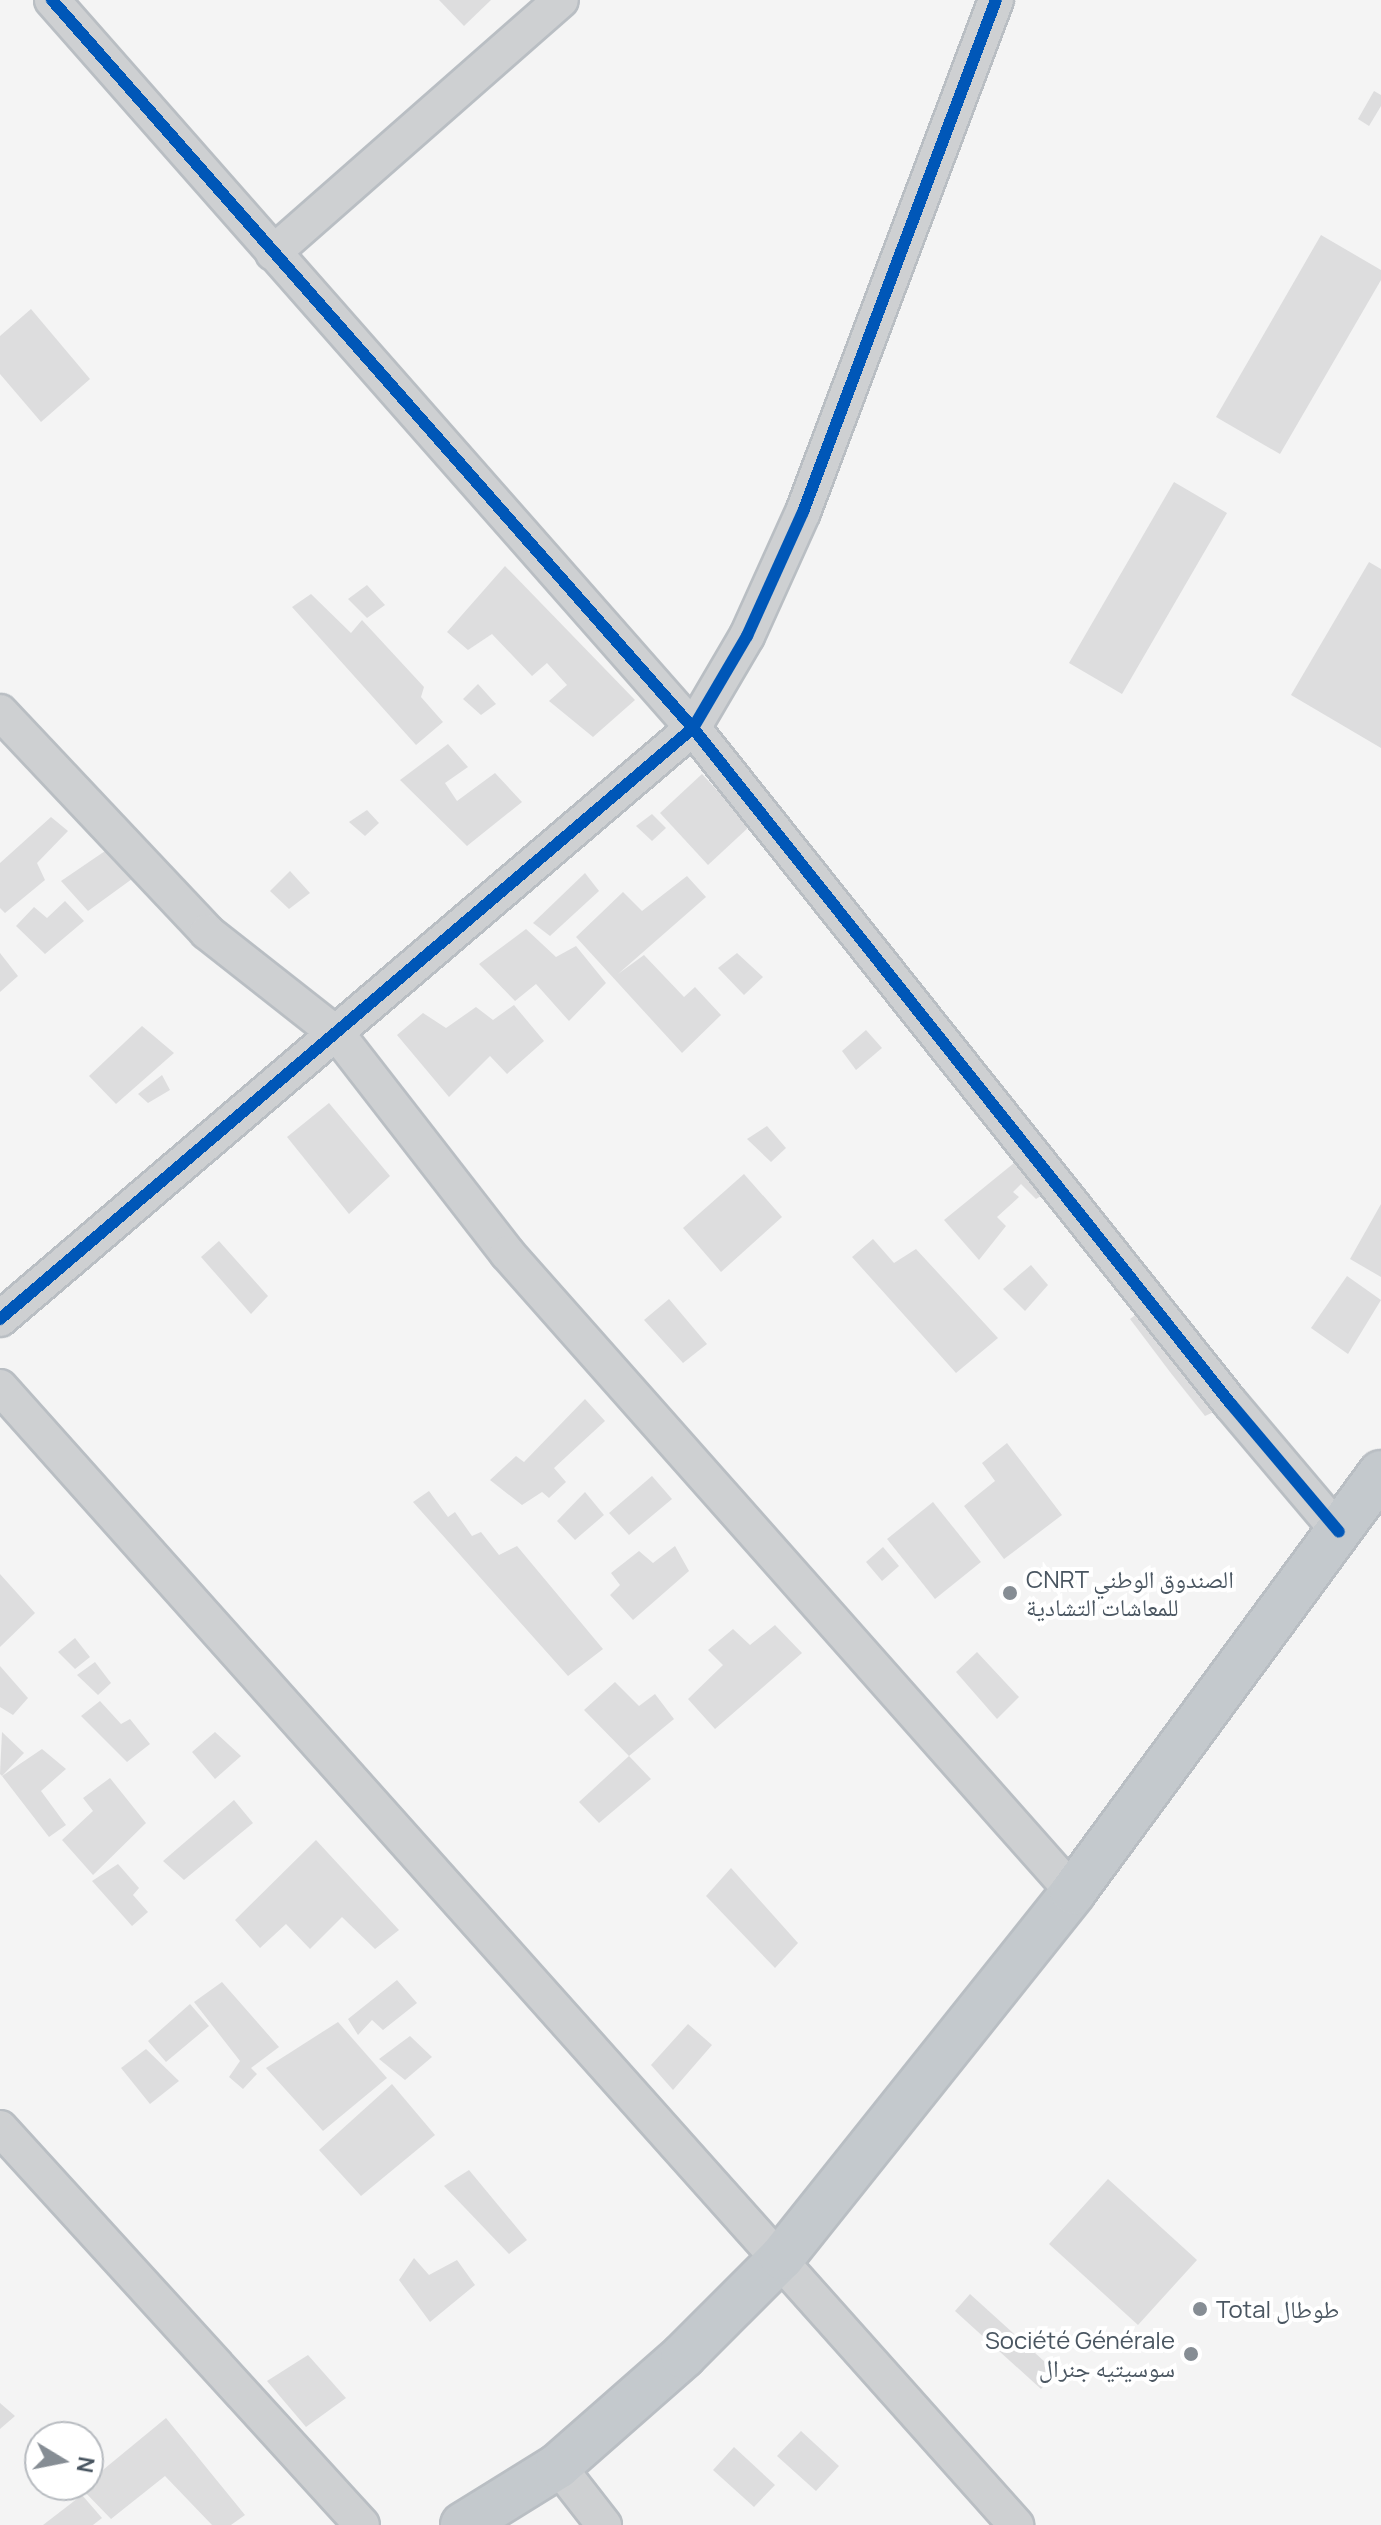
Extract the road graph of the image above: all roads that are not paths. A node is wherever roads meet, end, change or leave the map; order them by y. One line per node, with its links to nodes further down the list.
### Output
1 (52, 0): 6 (street)
2 (561, 0): 6 (street)
3 (971, 0): 5 (street)
4 (996, 0): 5 (street)
5 (984, 34): 8 (street)
6 (273, 253): 8 (street)
7 (0, 712): 9 (street)
8 (693, 728): 9 (street); 13 (street)
9 (338, 1035): 10 (street); 14 (street)
10 (0, 1319)
11 (0, 1387): 16 (street)
12 (1381, 1473): 13 (highway)
13 (1339, 1532): 14 (highway)
14 (1073, 1892): 16 (highway)
15 (0, 2128): 18 (street)
16 (782, 2257): 17 (highway); 21 (street)
17 (558, 2466): 19 (highway); 20 (street)
18 (362, 2525)
19 (463, 2525)
20 (604, 2525)
21 (1016, 2525)

